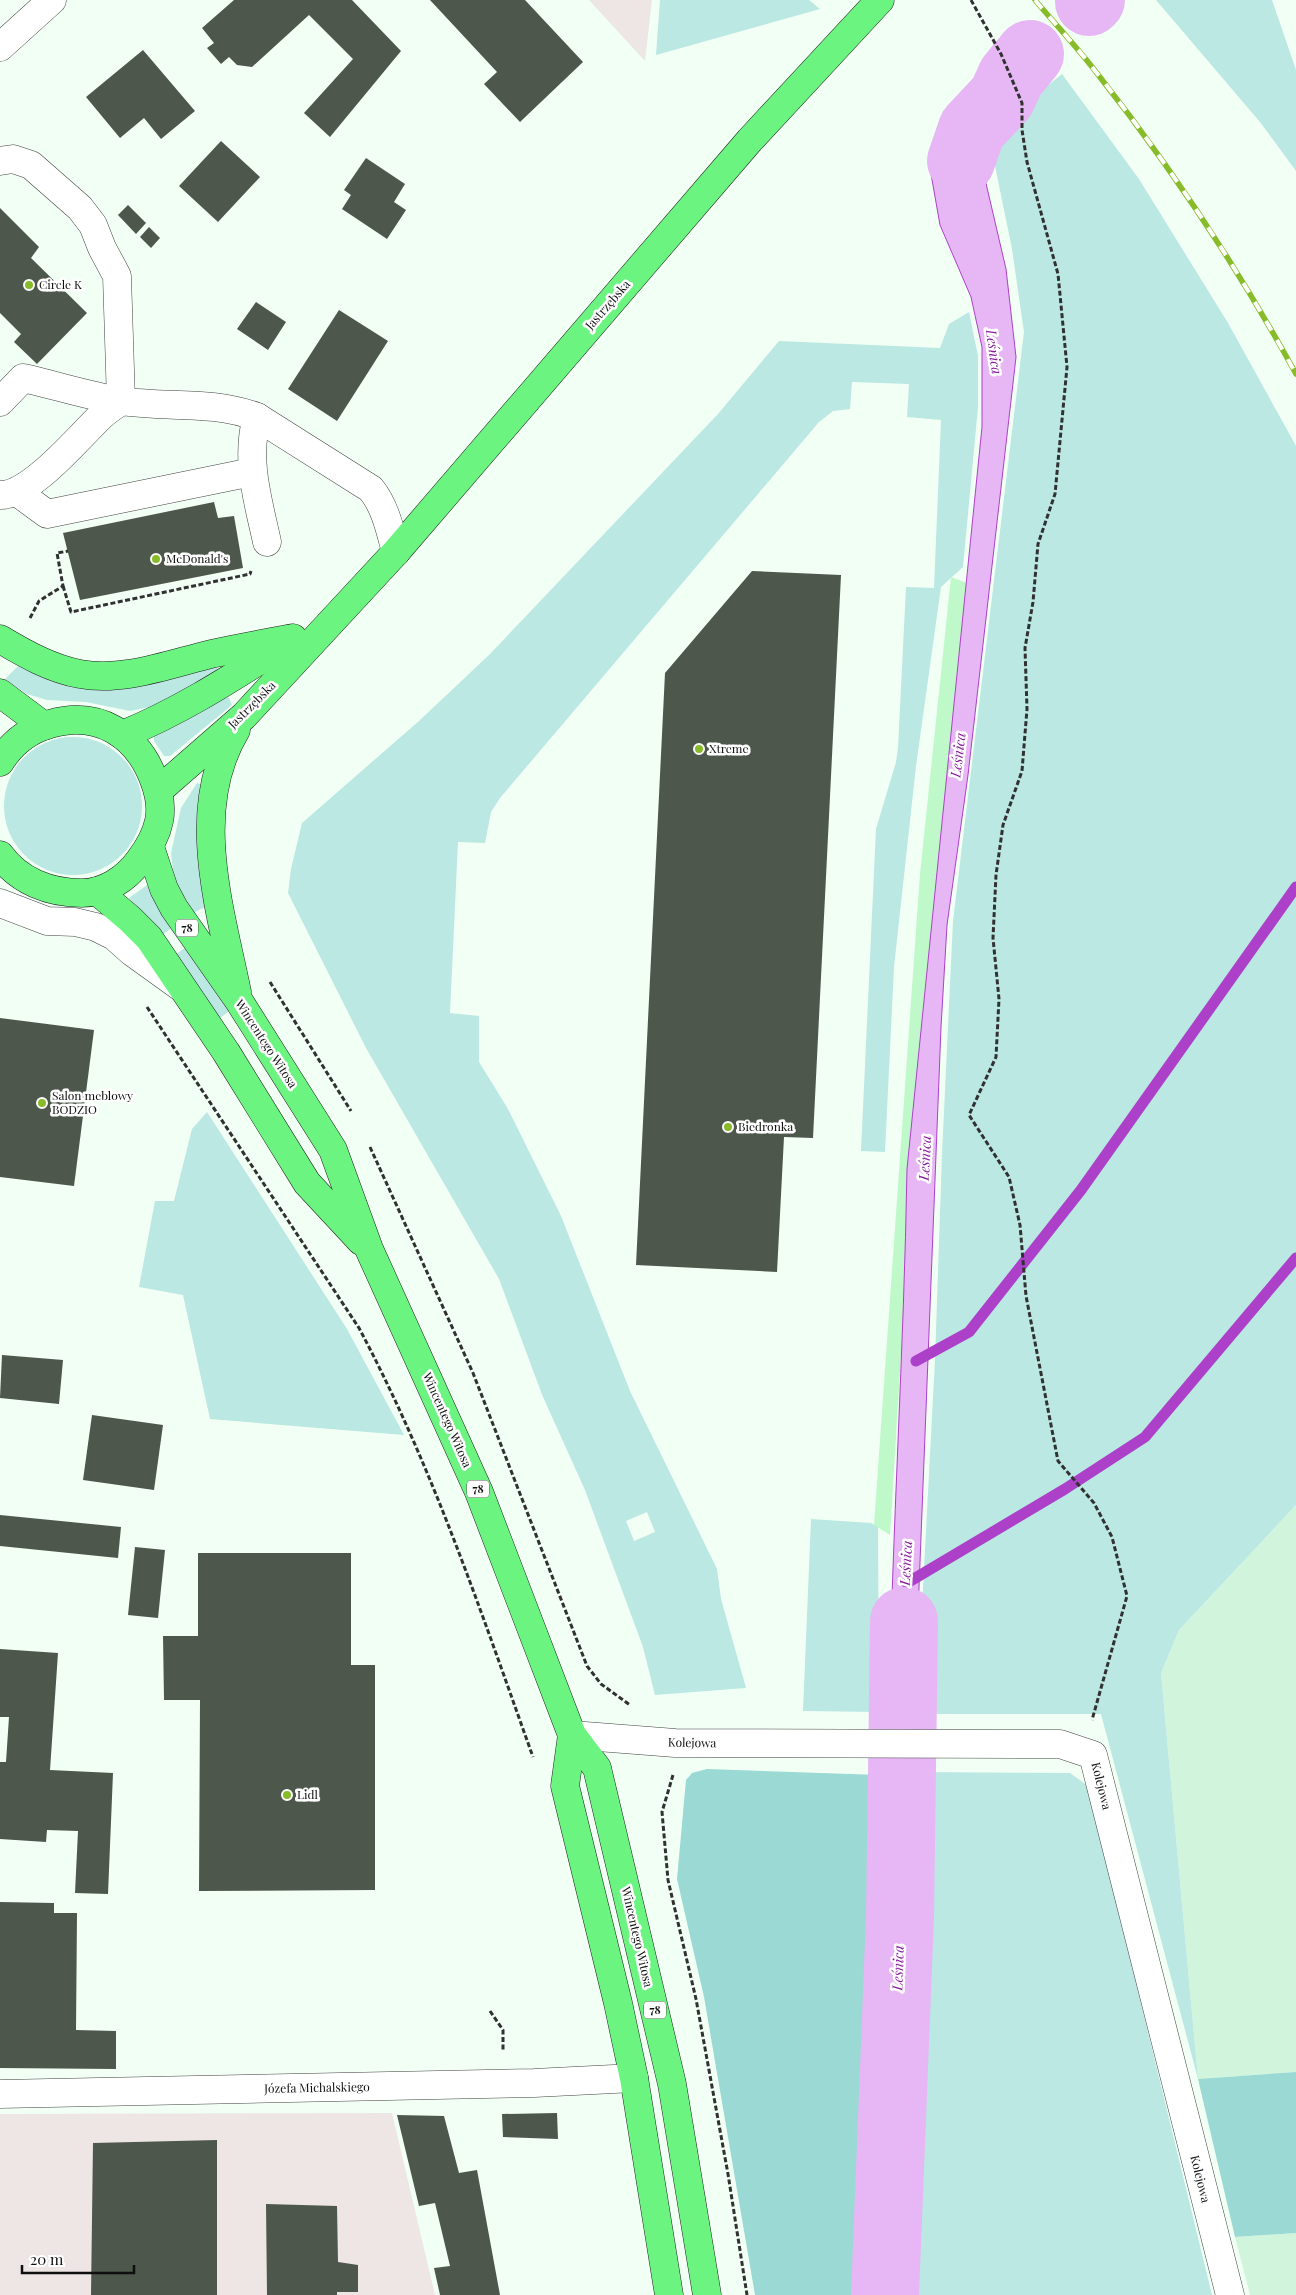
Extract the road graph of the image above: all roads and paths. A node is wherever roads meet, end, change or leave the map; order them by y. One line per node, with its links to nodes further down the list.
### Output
1 (52, 0): 4 (street)
2 (970, 0): 38 (path)
3 (875, 5): 13 (main road, Jastrzębska)
4 (0, 47)
5 (0, 161): 6 (street)
6 (121, 401): 7 (street); 8 (street); 10 (street)
7 (0, 402)
8 (257, 418): 9 (street); 13 (street)
9 (252, 472): 10 (street); 11 (street)
10 (8, 493)
11 (267, 542): 14 (path)
12 (68, 551): 14 (path)
13 (396, 552): 15 (main road, Jastrzębska)
14 (63, 586): 16 (path)
15 (339, 612): 17 (main road, Jastrzębska); 20 (main road, Jastrzębska)
16 (28, 622)
17 (294, 638): 18 (main road); 22 (main road, Jastrzębska)
18 (0, 640)
19 (0, 692): 21 (main road)
20 (244, 716): 24 (main road, Jastrzębska); 32 (main road)
21 (44, 726): 22 (main road); 23 (main road)
22 (122, 735): 24 (main road)
23 (0, 762)
24 (158, 791): 25 (main road)
25 (150, 847): 28 (main road); 32 (main road, Wincentego Witosa / 78)
26 (0, 854): 27 (main road)
27 (10, 876): 28 (main road)
28 (97, 891): 31 (main road, Wincentego Witosa / 78)
29 (0, 903): 31 (street)
30 (268, 978): 34 (path)
31 (186, 991): 36 (main road, Wincentego Witosa / 78)
32 (239, 1001): 36 (main road, Wincentego Witosa / 78)
33 (144, 1002): 40 (path)
34 (352, 1114)
35 (369, 1145): 37 (path)
36 (369, 1249): 39 (main road, Wincentego Witosa / 78)
37 (633, 1706)
38 (1091, 1721)
39 (572, 1735): 44 (main road, Wincentego Witosa / 78); 47 (main road, Wincentego Witosa / 78); 49 (street, Kolejowa)
40 (534, 1760)
41 (673, 1774): 48 (path)
42 (490, 2011): 43 (path)
43 (503, 2053)
44 (634, 2078): 45 (street, Józefa Michalskiego); 46 (main road, Wincentego Witosa / 78)
45 (0, 2094)
46 (669, 2295)
47 (707, 2295)
48 (747, 2295)
49 (1230, 2295)

